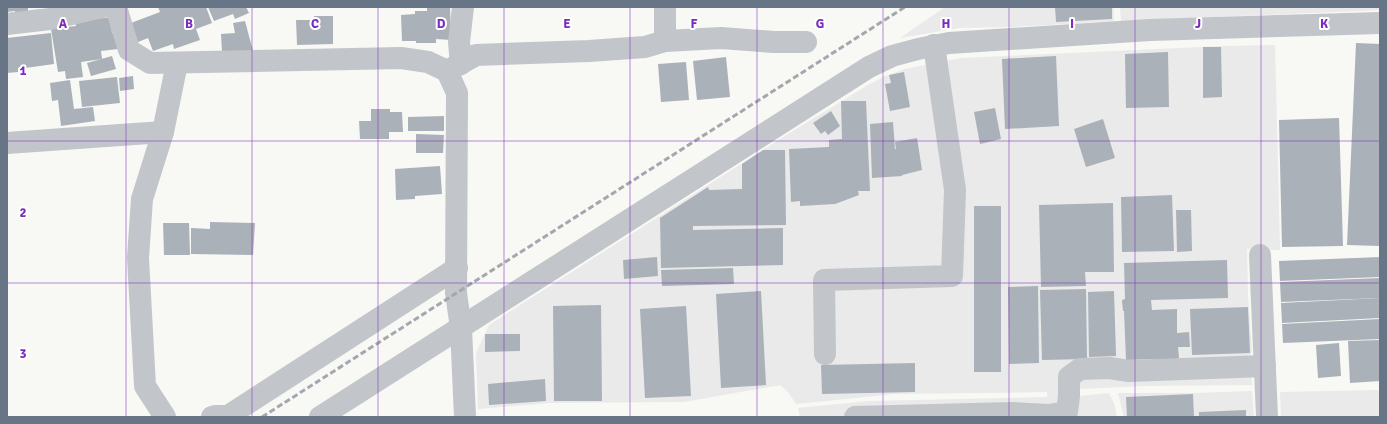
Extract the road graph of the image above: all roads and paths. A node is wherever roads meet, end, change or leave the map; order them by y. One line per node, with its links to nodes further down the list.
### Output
1 (102, 7): 6 (street)
2 (116, 7): 10 (street)
3 (463, 7): 11 (street)
4 (665, 7): 7 (street)
5 (1380, 23): 9 (street)
6 (7, 24)
7 (665, 41): 8 (street); 11 (street)
8 (806, 42)
9 (934, 45): 16 (street); 17 (street)
10 (177, 63): 11 (street); 12 (street)
11 (454, 68): 15 (street)
12 (163, 132): 13 (street); 19 (street)
13 (7, 143)
14 (1260, 255): 18 (street)
15 (457, 268): 16 (street); 20 (street)
16 (461, 328): 21 (street); 22 (street)
17 (825, 354)
18 (1265, 366): 23 (street); 24 (street)
19 (165, 417)
20 (212, 417)
21 (320, 417)
22 (465, 417)
23 (855, 417)
24 (1267, 417)

